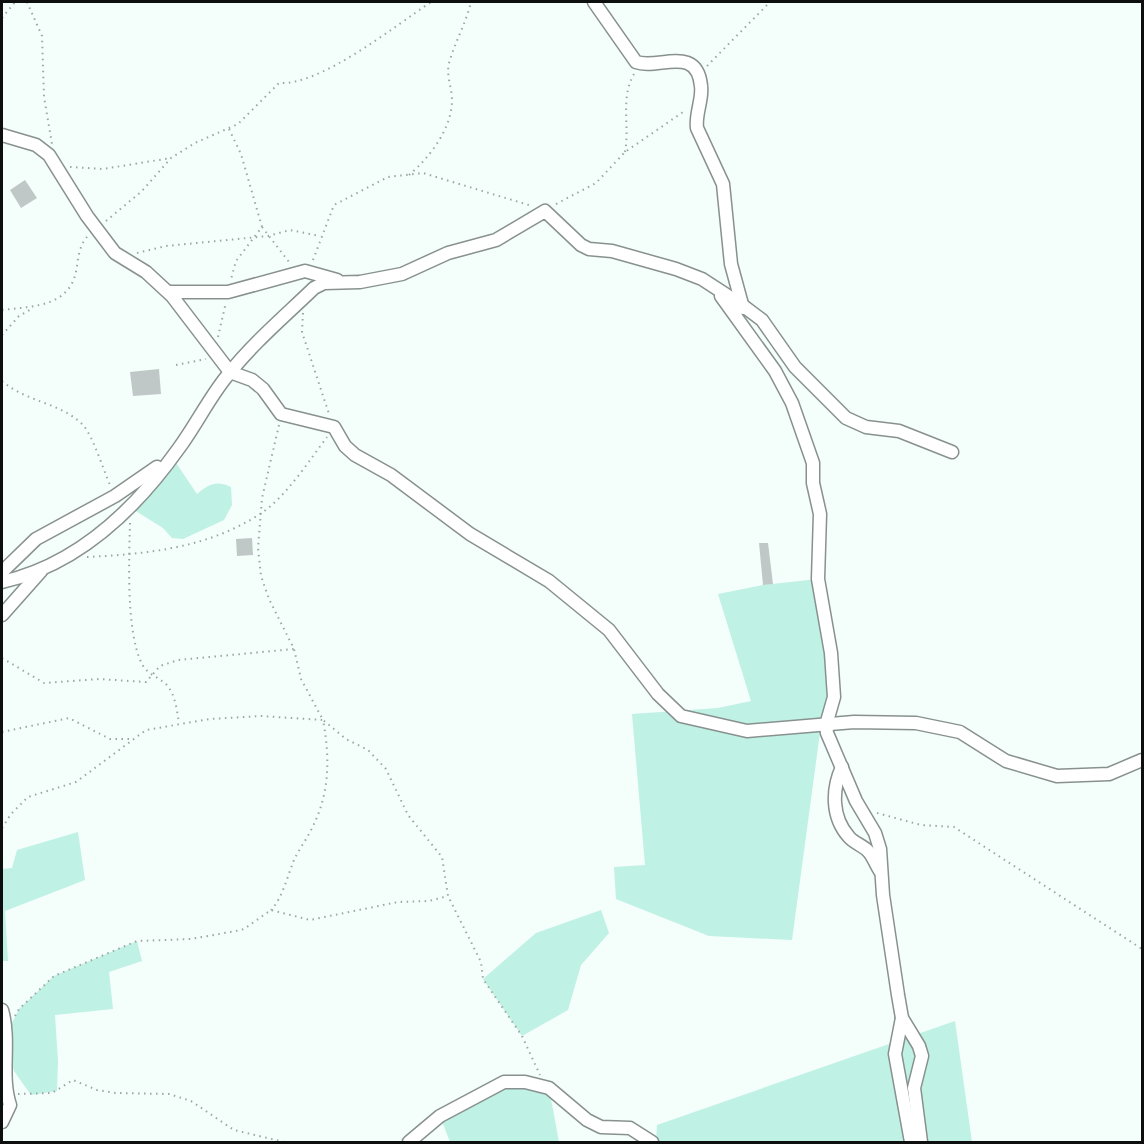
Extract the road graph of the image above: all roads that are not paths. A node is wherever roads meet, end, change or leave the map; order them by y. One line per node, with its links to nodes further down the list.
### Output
1 (594, 2): 6 (street)
2 (2, 135): 5 (street)
3 (346, 283): 4 (street); 5 (street); 8 (street)
4 (715, 288): 6 (street); 7 (street)
5 (169, 292): 8 (street)
6 (742, 305): 7 (street); 10 (street)
7 (752, 337): 15 (street)
8 (231, 372): 9 (street); 15 (street)
9 (179, 448): 11 (street); 12 (street)
10 (952, 452)
11 (41, 570): 13 (street); 14 (street)
12 (2, 572)
13 (2, 582)
14 (2, 615)
15 (826, 725): 16 (street); 17 (street)
16 (1143, 760)
17 (842, 767): 18 (street); 18 (street)
18 (881, 872): 20 (street)
19 (2, 1010): 21 (street)
20 (902, 1018): 25 (street); 26 (street)
21 (3, 1095): 22 (street)
22 (2, 1122)
23 (409, 1143): 24 (street)
24 (652, 1143)
25 (911, 1143)
26 (921, 1143)

